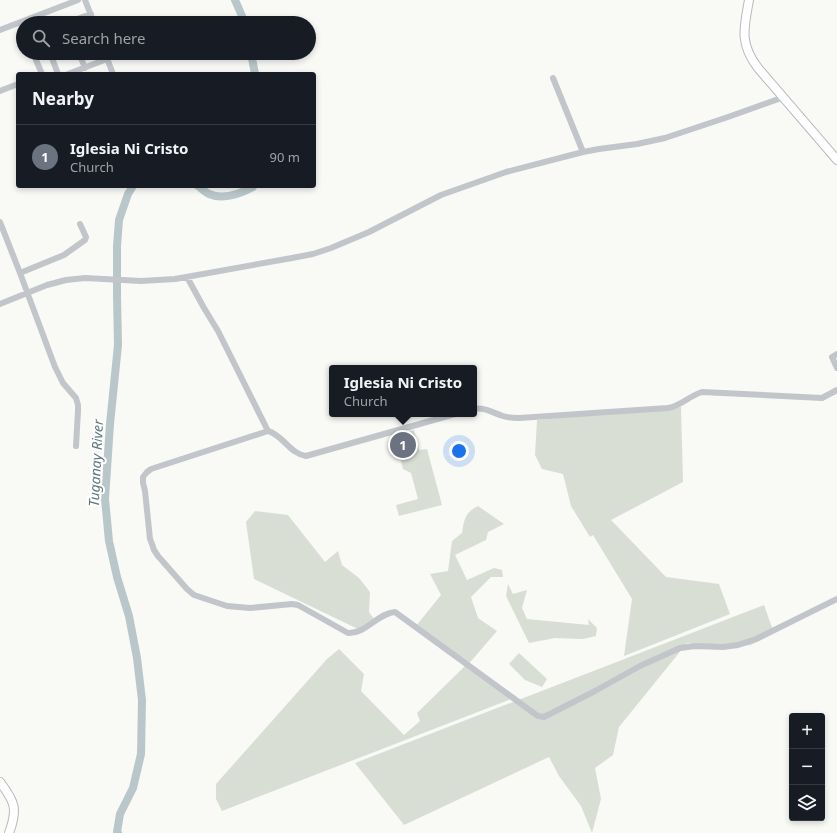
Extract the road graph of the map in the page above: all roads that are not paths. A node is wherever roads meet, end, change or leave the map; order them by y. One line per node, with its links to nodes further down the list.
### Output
1 (78, 0): 5 (street)
2 (85, 0): 4 (street)
3 (749, 0): 22 (main road)
4 (90, 14): 6 (street)
5 (36, 16)
6 (85, 16)
7 (16, 26): 8 (street)
8 (0, 30)
9 (36, 60): 15 (street)
10 (53, 60): 16 (street)
11 (82, 60): 14 (street)
12 (99, 60): 14 (street)
13 (108, 60): 18 (street)
14 (85, 68): 17 (street)
15 (41, 72)
16 (57, 72)
17 (74, 72)
18 (112, 72)
19 (553, 78): 23 (street)
20 (16, 85): 21 (street)
21 (0, 91)
22 (784, 97): 23 (street); 24 (main road)
23 (583, 152): 28 (street)
24 (837, 160)
25 (0, 222): 27 (street)
26 (80, 224): 27 (street)
27 (20, 273): 29 (street)
28 (187, 277): 29 (street); 36 (street)
29 (27, 293): 30 (street); 37 (street)
30 (0, 304)
31 (837, 354): 32 (street)
32 (837, 368)
33 (837, 390): 34 (street)
34 (477, 408)
35 (444, 417): 36 (street)
36 (268, 431): 38 (street)
37 (76, 446)
38 (837, 599)
39 (0, 782): 40 (main road)
40 (9, 833)

